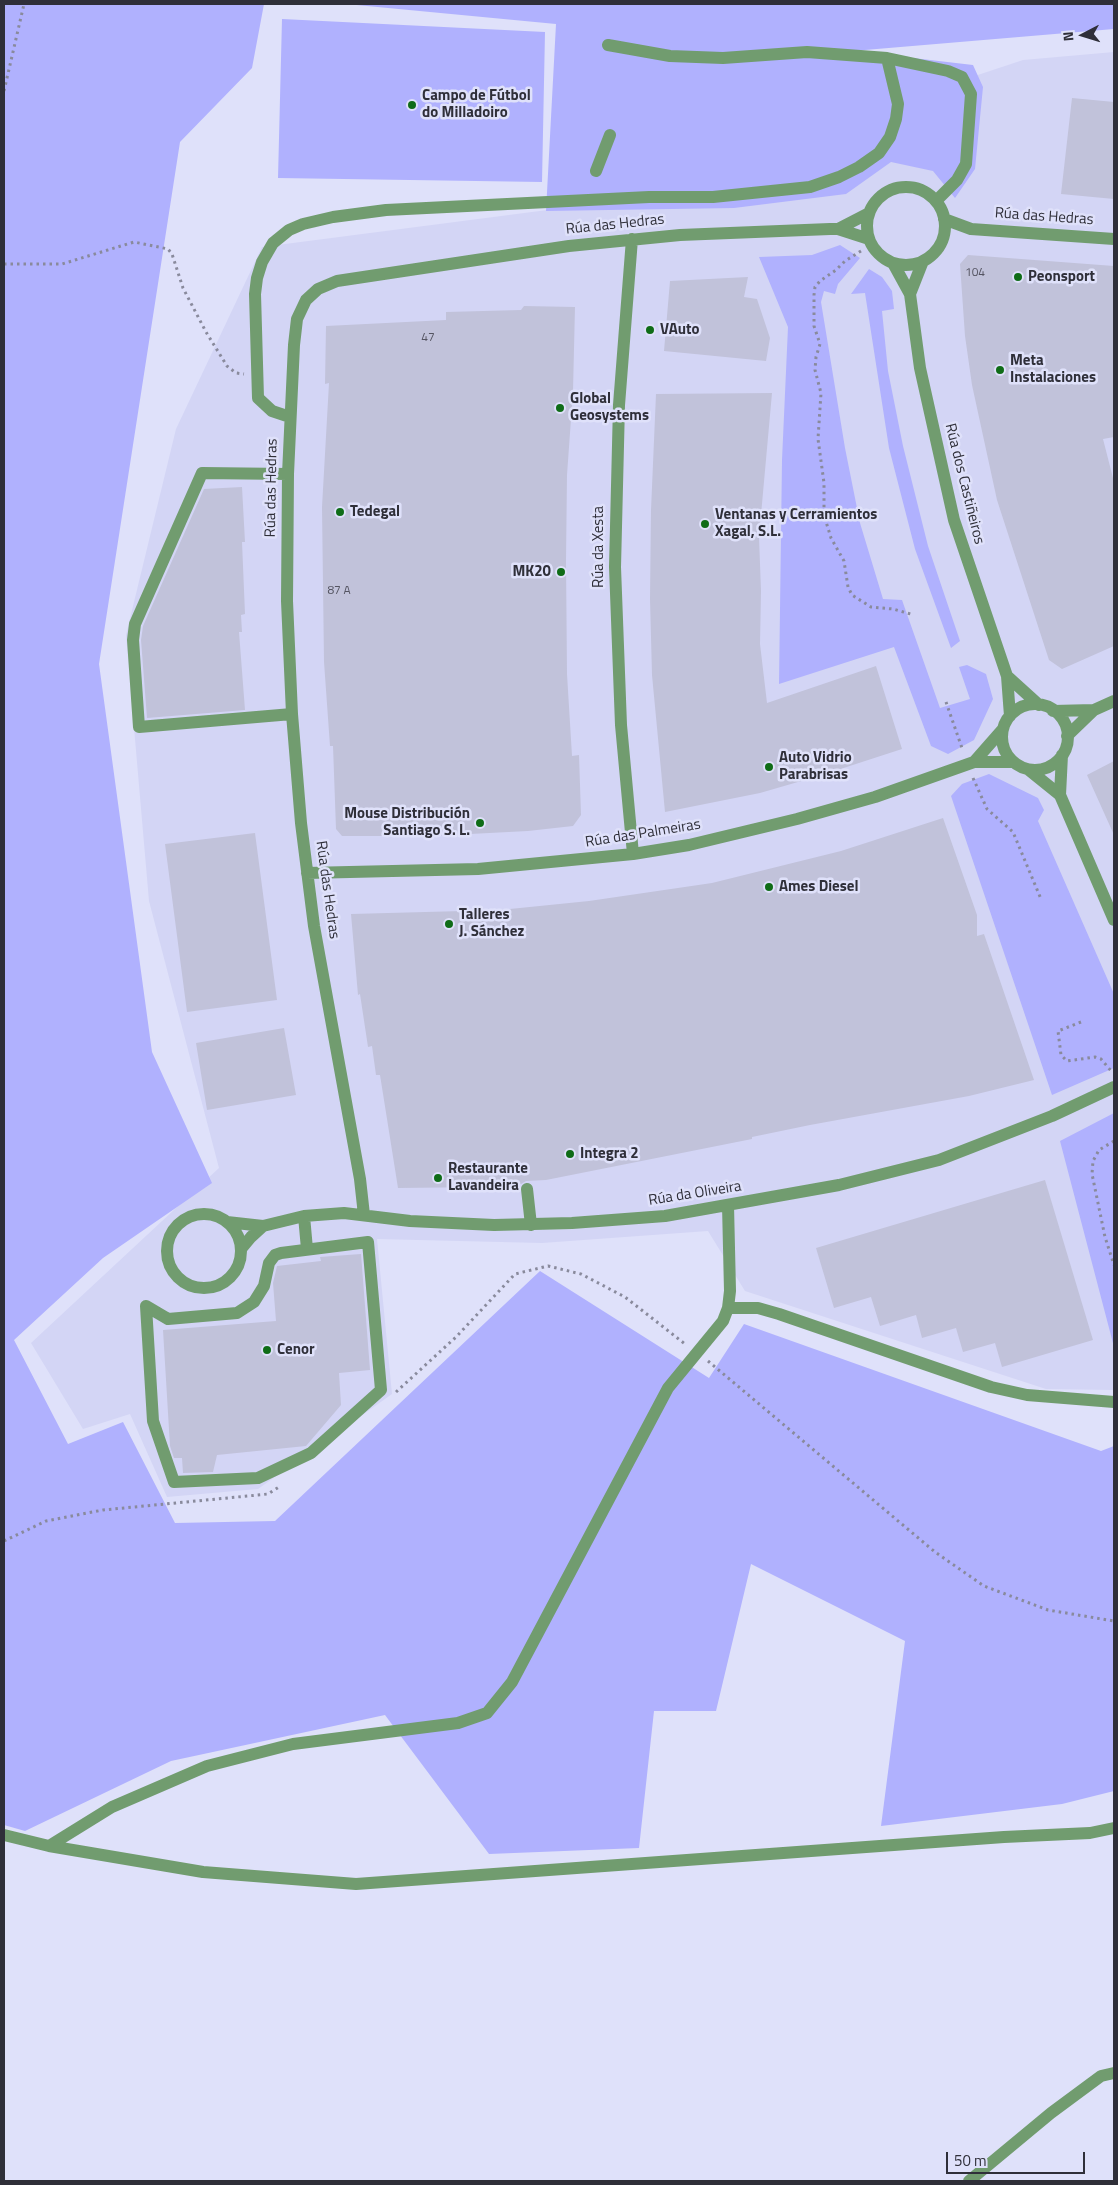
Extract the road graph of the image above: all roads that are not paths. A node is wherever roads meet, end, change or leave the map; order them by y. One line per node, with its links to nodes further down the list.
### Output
1 (608, 45): 2 (street)
2 (887, 58): 5 (street); 17 (street)
3 (610, 135): 4 (street)
4 (596, 171)
5 (936, 201): 6 (street, Rúa das Hedras); 7 (street)
6 (869, 213): 8 (street, Rúa das Hedras); 12 (street)
7 (944, 219): 9 (street, Rúa das Hedras); 13 (street)
8 (838, 229): 11 (street, Rúa das Hedras); 12 (street, Rúa das Hedras)
9 (971, 229): 10 (street, Rúa das Hedras); 13 (street, Rúa das Hedras)
10 (1114, 238)
11 (632, 239): 17 (street, Rúa das Hedras); 33 (street, Rúa da Xesta)
12 (871, 242): 15 (street, Rúa das Hedras)
13 (938, 247): 14 (street, Rúa das Hedras)
14 (923, 261): 15 (street); 16 (street, Rúa dos Castiñeiros)
15 (893, 263): 16 (street, Rúa dos Castiñeiros)
16 (910, 294): 19 (street, Rúa dos Castiñeiros)
17 (290, 417): 18 (street, Rúa das Hedras)
18 (288, 474): 24 (street, Rúa das Hedras); 24 (street)
19 (1007, 676): 21 (street, Rúa dos Castiñeiros); 25 (street, Rúa dos Castiñeiros)
20 (1114, 701): 22 (street)
21 (1039, 705): 23 (street); 25 (street)
22 (1094, 710): 23 (street); 27 (street)
23 (1053, 711): 27 (street)
24 (292, 714): 34 (street, Rúa das Hedras)
25 (1010, 716): 26 (street)
26 (1003, 729): 29 (street); 30 (street, Rúa das Palmeiras)
27 (1067, 736): 28 (street)
28 (1062, 755): 31 (street); 32 (street)
29 (1013, 762): 30 (street, Rúa das Palmeiras); 31 (street)
30 (973, 769): 33 (street, Rúa das Palmeiras)
31 (1029, 770): 32 (street)
32 (1060, 796): 35 (street)
33 (633, 854): 34 (street, Rúa das Palmeiras)
34 (307, 873): 39 (street, Rúa das Hedras)
35 (1114, 920)
36 (1114, 1087): 38 (street, Rúa da Oliveira)
37 (527, 1189): 42 (street)
38 (728, 1206): 42 (street, Rúa da Oliveira); 46 (street)
39 (364, 1215): 40 (street, Rúa da Oliveira); 42 (street, Rúa da Oliveira)
40 (304, 1216): 43 (street, Rúa da Oliveira); 45 (street)
41 (227, 1222): 43 (street, Rúa da Oliveira); 44 (street); 44 (street, Rúa da Oliveira)
42 (531, 1224)
43 (263, 1226): 44 (street, Rúa da Oliveira)
44 (241, 1249)
45 (307, 1249): 45 (street)
46 (728, 1308): 47 (street); 50 (street)
47 (1114, 1402)
48 (1114, 1828): 50 (street)
49 (4, 1835): 50 (street)
50 (49, 1846)
51 (1114, 2073): 52 (street)
52 (968, 2181)

